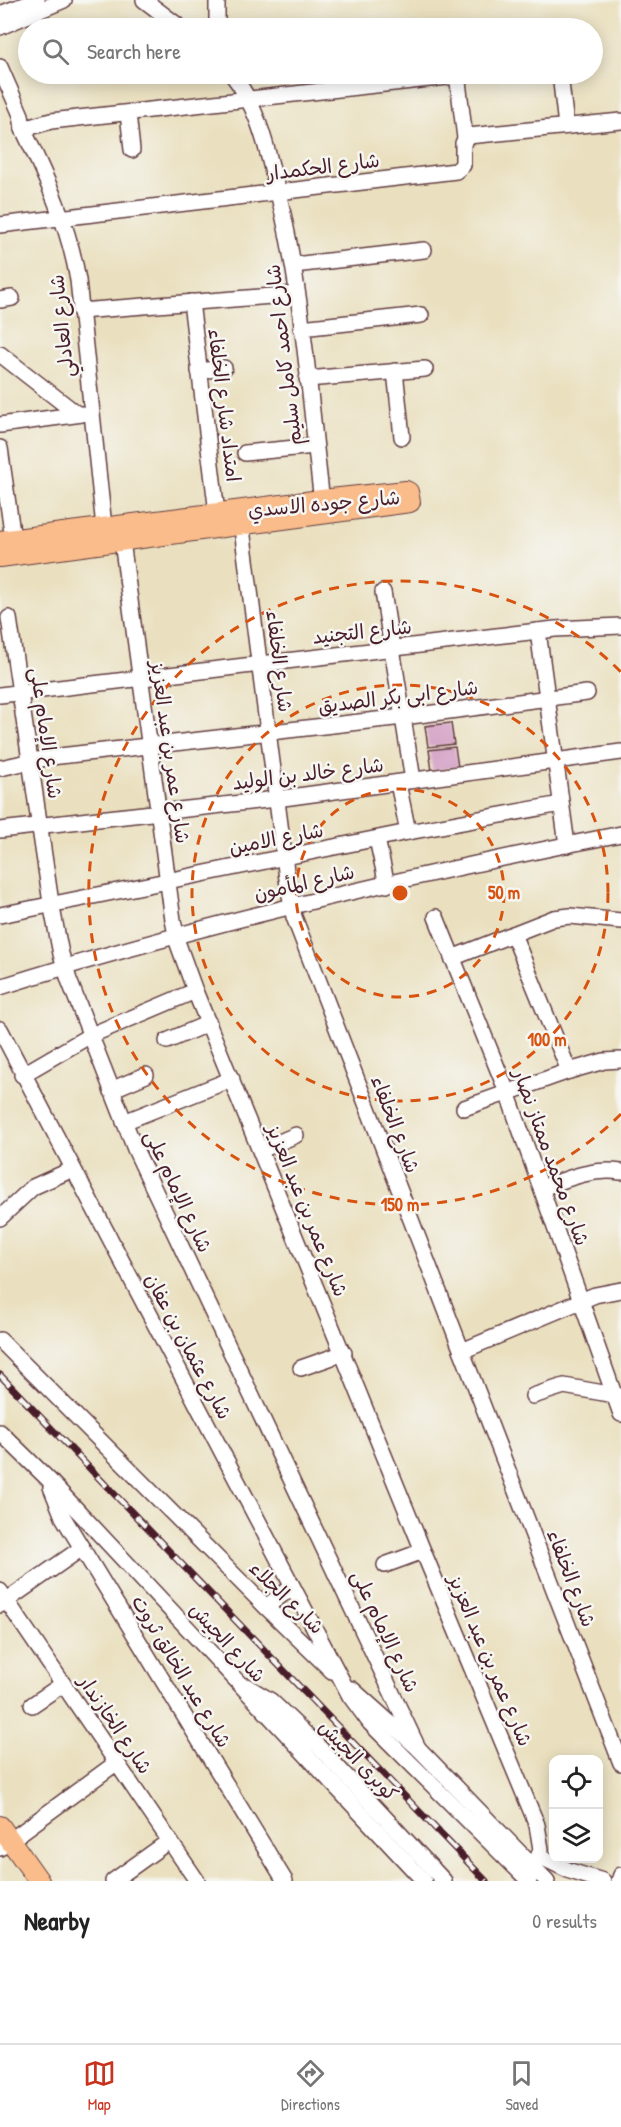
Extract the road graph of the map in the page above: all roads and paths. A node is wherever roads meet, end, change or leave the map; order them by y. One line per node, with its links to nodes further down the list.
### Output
1 (37, 0): 5 (street)
2 (64, 0): 6 (street)
3 (144, 0): 7 (street)
4 (217, 0): 8 (street)
5 (0, 14)
6 (21, 18)
7 (168, 18)
8 (217, 18)
9 (18, 19): 10 (street)
10 (0, 27)
11 (0, 66): 21 (street, شارع العادلي)
12 (239, 84): 17 (street, شارع احمد كامل سليم)
13 (344, 84): 17 (street)
14 (458, 84): 22 (street, شارع الحكمدار)
15 (561, 84): 20 (street)
16 (0, 93): 21 (street, شارع العادلي)
17 (250, 100): 18 (street); 24 (street, شارع احمد كامل سليم)
18 (128, 113): 21 (street); 23 (street)
19 (621, 121): 20 (street)
20 (566, 126): 22 (street)
21 (23, 129): 25 (street, شارع العادلي)
22 (465, 138): 24 (street, شارع الحكمدار)
23 (132, 150)
24 (279, 192): 25 (street, شارع الحكمدار); 28 (street, شارع احمد كامل سليم)
25 (63, 218): 26 (street, شارع الحكمدار); 31 (street, شارع العادلي)
26 (0, 225)
27 (424, 250): 28 (street)
28 (294, 266): 29 (street, شارع احمد كامل سليم)
29 (297, 294): 30 (street); 33 (street, شارع احمد كامل سليم)
30 (191, 302): 31 (street); 37 (street, امتداد شارع الخلفاء)
31 (80, 311): 40 (street, شارع العادلي)
32 (421, 315): 33 (street)
33 (302, 328): 39 (street, شارع احمد كامل سليم)
34 (4, 360): 40 (street)
35 (224, 368): 37 (street)
36 (425, 369): 38 (street)
37 (199, 371): 47 (street, امتداد شارع الخلفاء)
38 (395, 371): 39 (street); 42 (street)
39 (308, 379): 43 (street, شارع احمد كامل سليم)
40 (84, 413): 41 (street); 49 (street, شارع العادلي)
41 (0, 425)
42 (402, 437)
43 (315, 446): 45 (street); 46 (street, شارع احمد كامل سليم)
44 (0, 448): 50 (street)
45 (245, 453)
46 (322, 508): 48 (main road, شارع جوده الاسدي)
47 (217, 513): 48 (main road, شارع جوده الاسدي); 49 (main road, شارع جوده الاسدي)
48 (241, 518): 51 (main road, شارع جوده الاسدي); 58 (street, شارع الخلفاء)
49 (104, 527): 50 (main road, شارع جوده الاسدي)
50 (7, 540)
51 (122, 541): 52 (main road, شارع جوده الاسدي); 59 (street, شارع عمر بن عبد العزيز)
52 (0, 557)
53 (383, 592): 57 (street)
54 (9, 618): 60 (street, شارع الإمام على)
55 (621, 626): 56 (street, شارع التجنيد)
56 (538, 631): 57 (street, شارع التجنيد); 63 (street)
57 (393, 649): 58 (street, شارع التجنيد); 64 (street)
58 (259, 664): 59 (street, شارع التجنيد); 65 (street, شارع الخلفاء)
59 (140, 678): 60 (street, شارع التجنيد); 66 (street, شارع عمر بن عبد العزيز)
60 (20, 693): 62 (street, شارع التجنيد); 69 (street, شارع الإمام على)
61 (587, 693): 63 (street, شارع ابى بكر الصديق)
62 (0, 695)
63 (547, 698): 64 (street, شارع ابى بكر الصديق); 68 (street)
64 (403, 717): 65 (street, شارع ابى بكر الصديق); 71 (street)
65 (268, 733): 66 (street, شارع ابى بكر الصديق); 72 (street, شارع الخلفاء)
66 (149, 745): 69 (street, شارع ابى بكر الصديق); 74 (street, شارع عمر بن عبد العزيز)
67 (621, 752): 68 (street, شارع خالد بن الوليد)
68 (556, 760): 71 (street, شارع خالد بن الوليد); 73 (street)
69 (30, 762): 70 (street, شارع ابى بكر الصديق); 75 (street, شارع الإمام على)
70 (0, 768)
71 (405, 781): 72 (street, شارع خالد بن الوليد); 77 (street)
72 (276, 799): 74 (street, شارع خالد بن الوليد); 81 (street, شارع الخلفاء)
73 (561, 804): 77 (street, شارع الامين); 80 (street)
74 (158, 813): 75 (street, شارع خالد بن الوليد); 82 (street, شارع عمر بن عبد العزيز)
75 (39, 824): 76 (street, شارع خالد بن الوليد); 84 (street, شارع الإمام على)
76 (0, 830)
77 (408, 832): 79 (street, شارع الامين)
78 (621, 834): 80 (street, شارع المأمون)
79 (377, 839): 81 (street, شارع الامين); 83 (street)
80 (567, 845): 83 (street, شارع المأمون)
81 (284, 858): 82 (street, شارع الامين); 85 (street, شارع الخلفاء)
82 (167, 881): 84 (street, شارع الامين); 90 (street, شارع عمر بن عبد العزيز)
83 (387, 885): 85 (street, شارع المأمون)
84 (51, 903): 86 (street, شارع الامين); 92 (street, شارع الإمام على)
85 (291, 905): 90 (street, شارع المأمون); 117 (street, شارع الخلفاء)
86 (0, 915)
87 (436, 916): 91 (street, شارع محمد ممتاز نصار)
88 (621, 921): 89 (street)
89 (513, 934): 91 (street); 100 (street)
90 (176, 935): 92 (street, شارع المأمون); 94 (street, شارع عمر بن عبد العزيز)
91 (453, 958): 105 (street, شارع محمد ممتاز نصار)
92 (64, 967): 93 (street, شارع المأمون); 97 (street, شارع الإمام على)
93 (0, 987)
94 (195, 991): 95 (street, شارع عمر بن عبد العزيز); 97 (street)
95 (209, 1023): 98 (street); 103 (street, شارع عمر بن عبد العزيز)
96 (0, 1029): 101 (street, شارع عثمان بن عفان)
97 (89, 1036): 101 (street); 104 (street, شارع الإمام على)
98 (167, 1041)
99 (621, 1060): 100 (street)
100 (569, 1071): 105 (street)
101 (22, 1075): 110 (street, شارع عثمان بن عفان)
102 (146, 1075): 104 (street)
103 (232, 1079): 107 (street); 109 (street, شارع عمر بن عبد العزيز)
104 (111, 1090): 107 (street, شارع الإمام على)
105 (507, 1092): 106 (street); 112 (street, شارع محمد ممتاز نصار)
106 (464, 1108)
107 (124, 1122): 135 (street, شارع الإمام على)
108 (296, 1135): 109 (street)
109 (261, 1150): 118 (street, شارع عمر بن عبد العزيز)
110 (73, 1169): 113 (street); 128 (street, شارع عثمان بن عفان)
111 (621, 1172): 112 (street)
112 (542, 1188): 115 (street, شارع محمد ممتاز نصار)
113 (0, 1218)
114 (621, 1290): 115 (street)
115 (581, 1300): 117 (street); 121 (street, شارع محمد ممتاز نصار)
116 (0, 1340): 130 (street, شارع الجلاء)
117 (462, 1350): 137 (street, شارع الخلفاء)
118 (344, 1353): 119 (street); 126 (street, شارع عمر بن عبد العزيز)
119 (301, 1368)
120 (533, 1395): 121 (street)
121 (618, 1396): 122 (street, شارع محمد ممتاز نصار)
122 (621, 1414)
123 (0, 1432): 124 (street, شارع الجيش)
124 (49, 1480): 125 (street, شارع عبد الخالق ثروت); 131 (street, شارع الجيش)
125 (82, 1548): 129 (street); 145 (street, شارع عبد الخالق ثروت)
126 (423, 1551): 127 (street); 140 (street, شارع عمر بن عبد العزيز)
127 (386, 1565)
128 (292, 1587): 130 (street); 132 (street, شارع عثمان بن عفان)
129 (2, 1599): 133 (street, شارع الخازندار)
130 (266, 1607): 132 (street, شارع الجلاء)
131 (235, 1681): 146 (street, شارع الجيش); 147 (street, كوبرى الجيش)
132 (343, 1681): 135 (street, شارع الجلاء); 140 (street, شارع عثمان بن عفان)
133 (63, 1684): 134 (street); 136 (street, شارع الخازندار)
134 (32, 1705)
135 (418, 1749): 140 (street, شارع الجلاء)
136 (116, 1762): 138 (street); 139 (street, شارع الخازندار)
137 (621, 1763)
138 (3, 1838): 142 (main road)
139 (169, 1841): 143 (street); 144 (street, شارع الخازندار)
140 (534, 1869): 148 (street, شارع الجلاء); 149 (street)
141 (621, 1875): 150 (street)
142 (39, 1881)
143 (113, 1881)
144 (196, 1881)
145 (285, 1881)
146 (424, 1881)
147 (444, 1881)
148 (547, 1881)
149 (603, 1881)
150 (620, 1881)

